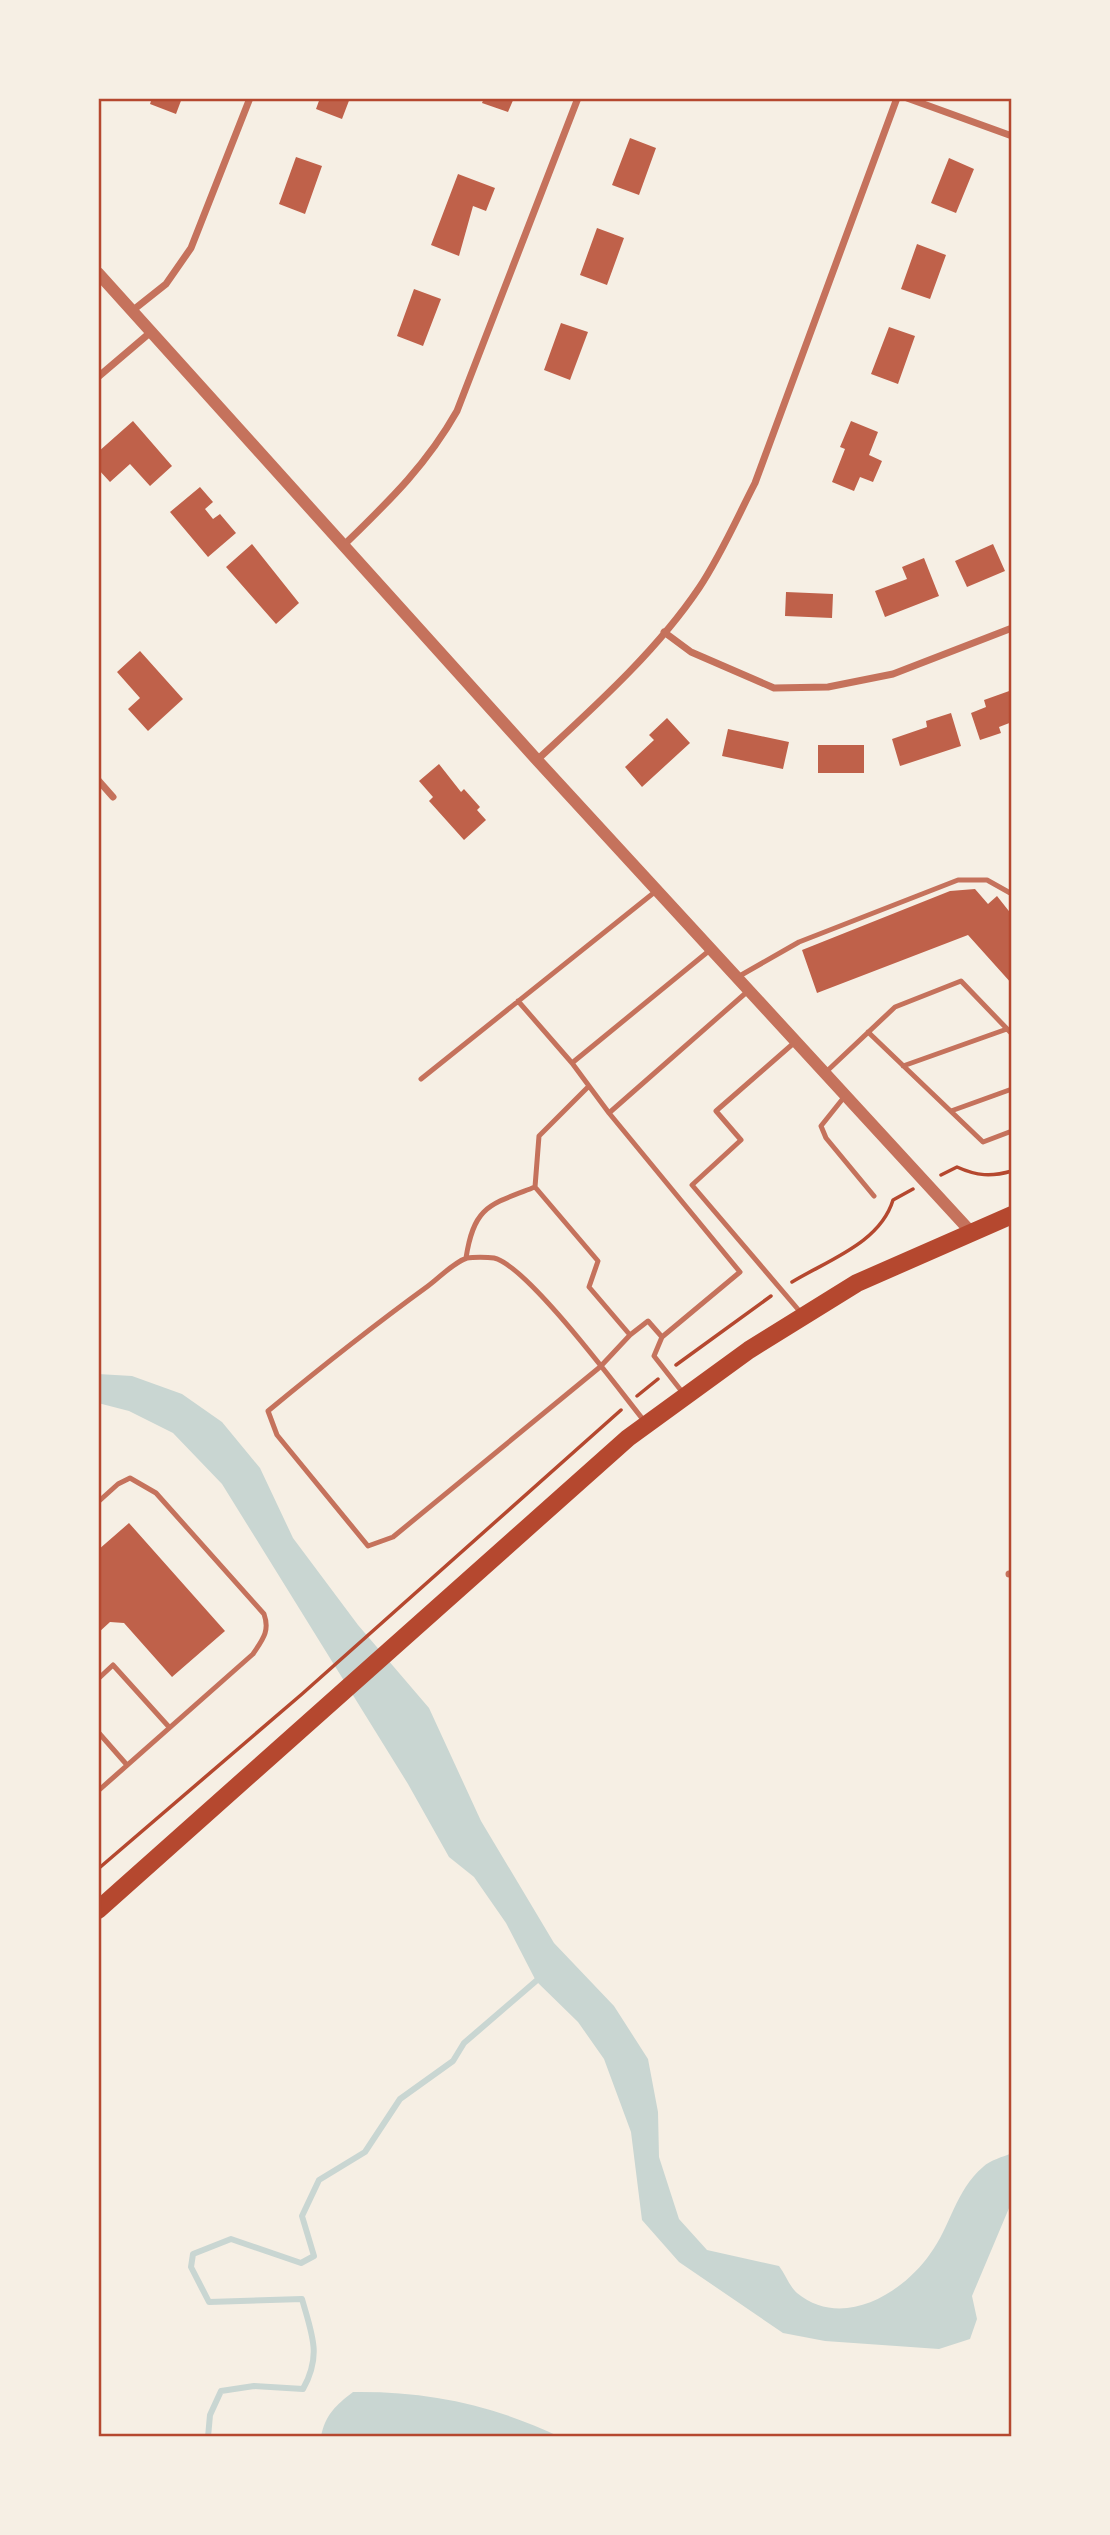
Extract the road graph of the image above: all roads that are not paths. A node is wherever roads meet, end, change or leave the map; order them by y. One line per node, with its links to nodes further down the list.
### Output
1 (250, 98): 7 (street)
2 (578, 98): 10 (street)
3 (897, 98): 12 (street)
4 (907, 98): 5 (street)
5 (1012, 136)
6 (98, 273): 7 (street)
7 (132, 311): 8 (street)
8 (152, 330): 9 (street); 10 (street)
9 (98, 377)
10 (342, 547): 13 (street)
11 (1012, 628): 12 (street)
12 (664, 632): 13 (street)
13 (537, 760): 16 (street)
14 (98, 780): 15 (street)
15 (113, 797)
16 (656, 891): 18 (street); 21 (lane)
17 (1012, 894): 19 (lane)
18 (710, 950): 19 (street); 25 (lane)
19 (736, 978): 20 (street)
20 (748, 991): 24 (street); 33 (lane)
21 (518, 1001): 25 (lane); 28 (lane)
22 (1010, 1031): 23 (lane); 26 (lane)
23 (868, 1032): 26 (lane); 27 (lane)
24 (795, 1042): 27 (street); 40 (lane)
25 (572, 1063): 29 (lane)
26 (903, 1066): 32 (lane)
27 (824, 1074): 31 (street)
28 (421, 1079)
29 (589, 1087): 33 (lane); 35 (lane)
30 (1012, 1089): 32 (lane)
31 (845, 1096): 36 (lane); 38 (street)
32 (951, 1111): 34 (lane)
33 (609, 1113): 42 (lane)
34 (1012, 1131)
35 (535, 1187): 39 (lane); 41 (lane)
36 (874, 1196)
37 (1012, 1215): 38 (main road)
38 (971, 1232): 40 (main road)
39 (466, 1258): 43 (lane); 43 (lane)
40 (804, 1316): 44 (main road)
41 (630, 1335): 42 (lane); 43 (lane)
42 (662, 1337): 44 (lane)
43 (600, 1367): 45 (lane)
44 (686, 1396): 45 (main road)
45 (647, 1424): 52 (main road)
46 (98, 1502): 48 (lane)
47 (98, 1679): 48 (lane)
48 (169, 1727): 50 (lane)
49 (98, 1732): 50 (lane)
50 (127, 1765): 51 (lane)
51 (98, 1791)
52 (99, 1908)

